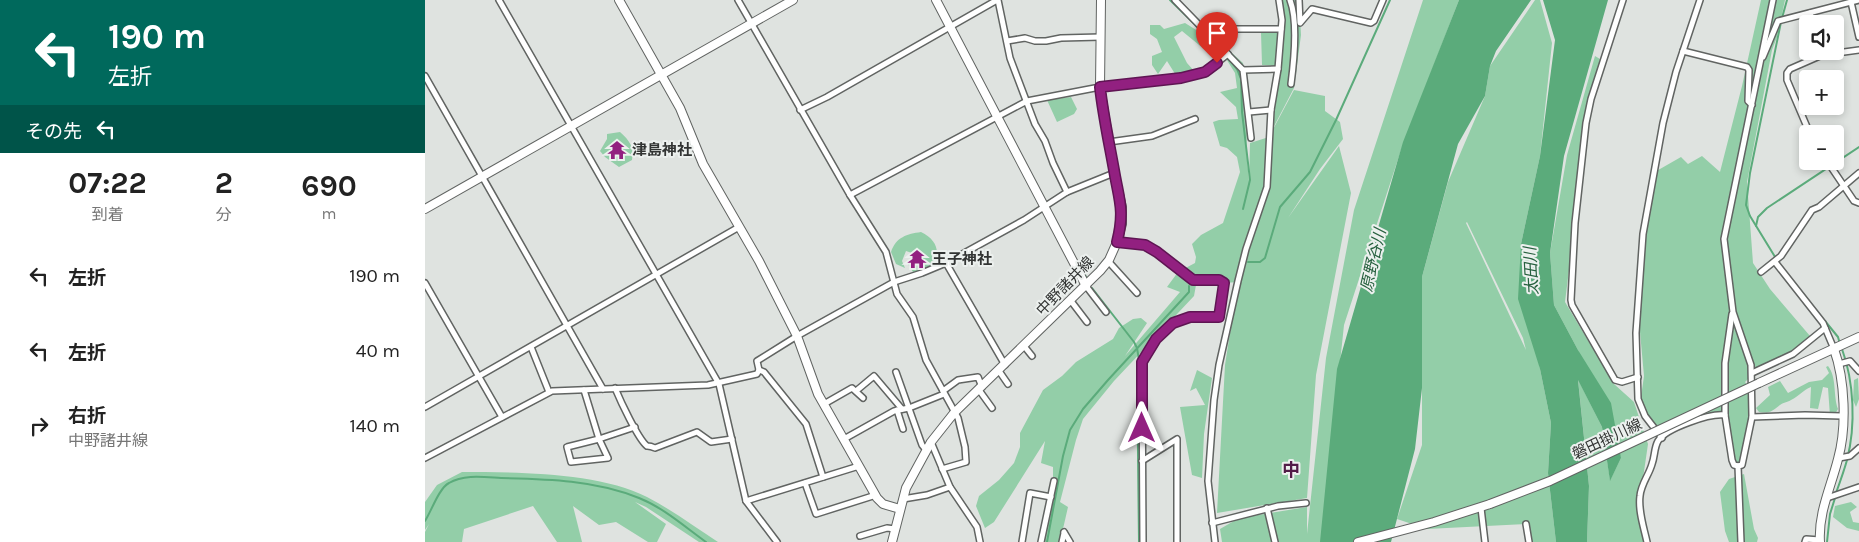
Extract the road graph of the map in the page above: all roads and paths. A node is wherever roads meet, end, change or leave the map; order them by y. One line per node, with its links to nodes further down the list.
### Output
1 (499, 0): 47 (street)
2 (619, 0): 36 (street)
3 (738, 0): 21 (street)
4 (793, 0): 21 (street)
5 (935, 0): 22 (street)
6 (997, 0): 22 (street); 27 (street)
7 (1101, 0): 25 (street, 中野諸井線)
8 (1175, 0): 24 (street)
9 (1279, 0): 23 (street)
10 (1290, 0): 38 (street)
11 (1299, 0): 12 (street)
12 (1383, 0)
13 (1623, 0): 91 (street)
14 (1700, 0): 30 (street)
15 (1773, 0): 33 (street)
16 (1834, 0): 19 (street)
17 (1859, 0): 18 (street)
18 (1851, 2): 19 (street); 26 (street)
19 (1833, 7): 20 (street)
20 (1809, 13): 33 (street)
21 (752, 24): 36 (street); 42 (street)
22 (951, 26): 42 (street); 45 (street)
23 (1281, 29): 24 (street); 34 (street)
24 (1206, 32): 31 (street)
25 (1101, 37): 27 (street); 39 (street, 中野諸井線)
26 (1859, 37)
27 (1007, 40): 40 (street)
28 (1859, 50): 29 (street)
29 (1844, 51)
30 (1683, 52): 41 (street); 91 (street)
31 (1227, 55): 35 (street); 39 (street)
32 (1807, 60): 48 (street)
33 (1758, 67): 41 (street)
34 (1278, 69): 35 (street); 43 (street)
35 (1243, 70): 44 (street)
36 (662, 75): 47 (street); 61 (street)
37 (425, 76): 54 (street)
38 (1291, 84)
39 (1100, 87): 40 (street); 50 (street, 中野諸井線)
40 (1027, 101): 45 (street); 56 (street)
41 (1752, 105): 74 (street)
42 (800, 110): 57 (street)
43 (1271, 110): 44 (street); 141 (street)
44 (1249, 112): 49 (street)
45 (997, 115): 57 (street); 59 (street)
46 (1195, 120): 50 (street)
47 (571, 125): 54 (street); 67 (street)
48 (1806, 125)
49 (1251, 138)
50 (1109, 142): 52 (street, 中野諸井線)
51 (1833, 170): 55 (street)
52 (1114, 173): 56 (street); 62 (street, 中野諸井線)
53 (1859, 173): 55 (street)
54 (482, 176): 60 (street); 76 (street)
55 (1845, 186): 58 (street); 64 (street)
56 (1067, 192): 59 (street)
57 (850, 195): 68 (street)
58 (1859, 203)
59 (1046, 207): 65 (street); 70 (street)
60 (425, 209)
61 (739, 227): 67 (street); 78 (street)
62 (1117, 242): 63 (street, 中野諸井線); 123 (street)
63 (1108, 262): 70 (street, 中野諸井線); 71 (street)
64 (1775, 262): 66 (street); 77 (street)
65 (946, 263): 68 (street); 85 (street)
66 (1761, 272)
67 (657, 274): 76 (street); 92 (street)
68 (894, 282): 78 (street); 100 (street)
69 (425, 283): 90 (street)
70 (1086, 286): 72 (street, 中野諸井線); 73 (street)
71 (1137, 293)
72 (1071, 301): 75 (street); 81 (street, 中野諸井線)
73 (1106, 312)
74 (1733, 312): 89 (street); 108 (street)
75 (1087, 322)
76 (567, 326): 80 (street); 95 (street)
77 (1825, 328): 82 (street); 89 (street)
78 (797, 336): 86 (street); 102 (street)
79 (1859, 337): 82 (street, 磐田掛川線)
80 (531, 346): 90 (street); 99 (street)
81 (1024, 346): 83 (street); 85 (street, 中野諸井線)
82 (1833, 349): 84 (street); 140 (street, 磐田掛川線, bridge)
83 (1032, 356)
84 (1839, 364): 87 (street); 110 (street)
85 (1002, 368): 93 (street); 96 (street, 中野諸井線)
86 (759, 370): 92 (street); 127 (street)
87 (1859, 371)
88 (896, 372): 104 (street)
89 (1752, 373): 111 (street)
90 (479, 377): 103 (street); 109 (street)
91 (1637, 377): 114 (street)
92 (719, 384): 94 (street); 115 (street)
93 (1008, 384)
94 (615, 388): 95 (street); 112 (street)
95 (603, 389): 97 (street)
96 (980, 389): 100 (street); 105 (street); 107 (street, 中野諸井線)
97 (584, 390): 99 (street); 117 (street)
98 (856, 391): 101 (street); 102 (street); 106 (street)
99 (549, 392): 109 (street)
100 (943, 392): 104 (street); 107 (street)
101 (863, 398)
102 (824, 404): 116 (street)
103 (425, 407)
104 (909, 408): 106 (street); 120 (street)
105 (992, 408)
106 (900, 410): 113 (street); 116 (street)
107 (954, 413): 118 (street, 中野諸井線); 126 (street)
108 (1725, 415): 114 (street); 125 (street)
109 (502, 416): 121 (street)
110 (1843, 416): 111 (street); 122 (street)
111 (1752, 417): 125 (street)
112 (635, 427): 115 (street); 117 (street)
113 (903, 429)
114 (1662, 438): 160 (street)
115 (732, 439): 136 (street)
116 (844, 439): 124 (street)
117 (599, 440): 117 (street)
118 (931, 442): 120 (street, 中野諸井線); 126 (street)
119 (1859, 448): 122 (street)
120 (926, 450): 135 (street, 中野諸井線)
121 (425, 458)
122 (1839, 458): 134 (street)
123 (1142, 461): 153 (street); 154 (street)
124 (859, 466): 127 (street); 132 (street)
125 (1738, 466): 161 (street)
126 (942, 468): 131 (street)
127 (823, 477): 129 (street)
128 (1054, 481): 133 (street)
129 (805, 483): 132 (street); 136 (street)
130 (1859, 487): 134 (street)
131 (950, 488): 135 (street); 148 (street)
132 (876, 495): 139 (street)
133 (1051, 497): 149 (street); 150 (street)
134 (1827, 498): 145 (street)
135 (903, 499): 139 (street, 中野諸井線)
136 (746, 501): 146 (street)
137 (1306, 503): 138 (street)
138 (1267, 508): 141 (street); 156 (street)
139 (900, 509): 143 (street, 中野諸井線)
140 (1478, 509): 157 (street, 磐田掛川線); 158 (street)
141 (1213, 522): 155 (street)
142 (1526, 524): 159 (street)
143 (895, 529): 144 (street); 147 (street, 中野諸井線)
144 (860, 536)
145 (1820, 541): 162 (street)
146 (777, 542)
147 (892, 542)
148 (981, 542)
149 (1022, 542)
150 (1041, 542)
151 (1062, 542): 152 (street)
152 (1070, 542)
153 (1143, 542)
154 (1177, 542)
155 (1215, 542)
156 (1275, 542)
157 (1358, 542)
158 (1485, 542)
159 (1529, 542)
160 (1647, 542)
161 (1741, 542)
162 (1805, 542)

